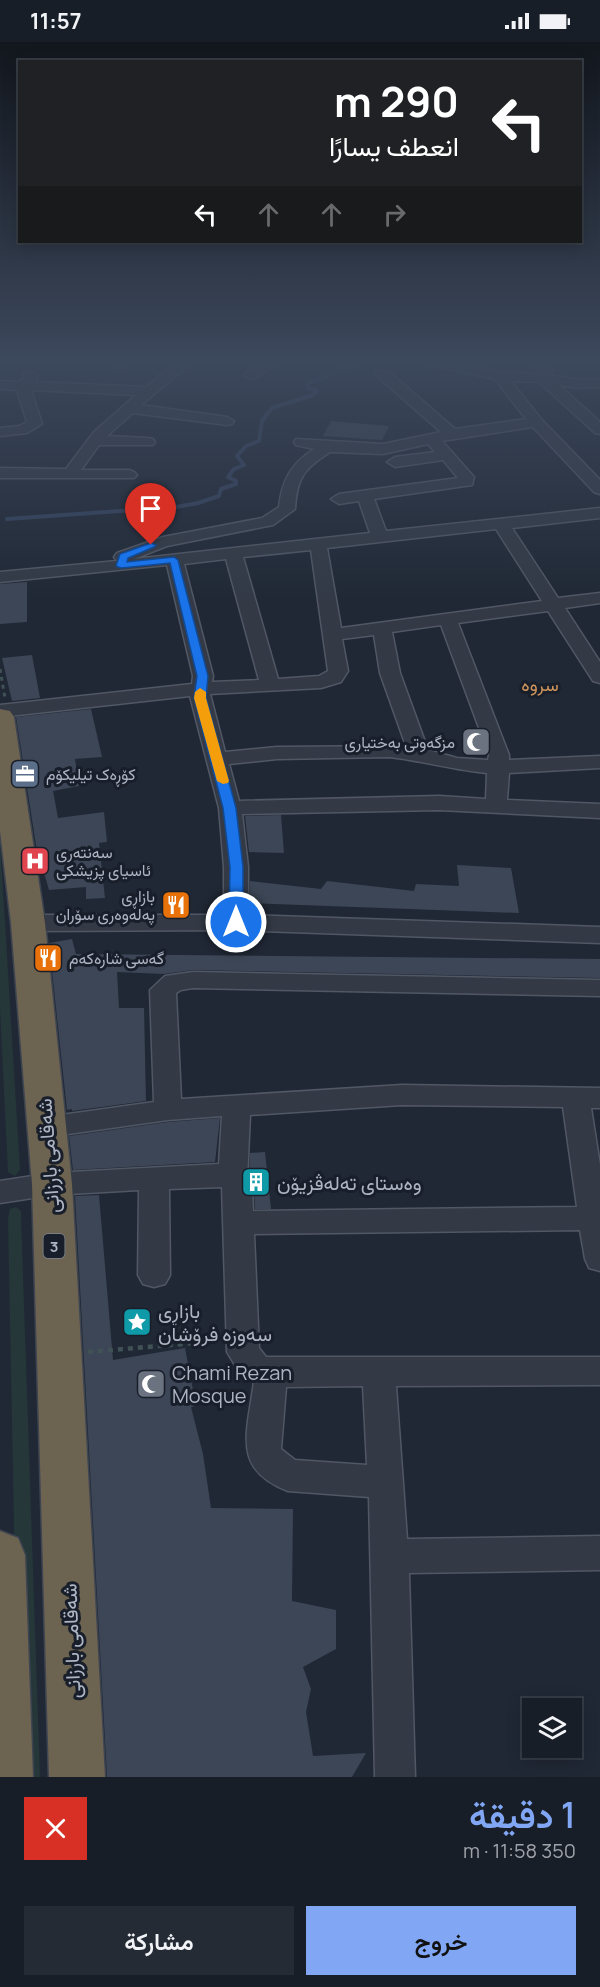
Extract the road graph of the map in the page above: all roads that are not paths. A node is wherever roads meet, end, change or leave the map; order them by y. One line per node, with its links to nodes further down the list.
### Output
1 (427, 439): 7 (street)
2 (432, 439): 8 (street)
3 (552, 439): 13 (street)
4 (95, 440): 5 (street); 11 (street)
5 (148, 442)
6 (301, 442): 7 (street)
7 (327, 447): 22 (street)
8 (446, 455): 9 (street); 14 (street)
9 (395, 462)
10 (0, 473): 11 (street)
11 (70, 474): 12 (street)
12 (129, 475)
13 (600, 489)
14 (365, 496): 15 (street); 18 (street)
15 (339, 499)
16 (600, 513): 17 (street)
17 (502, 525): 18 (street); 25 (street)
18 (380, 538): 19 (street)
19 (318, 543): 20 (street); 28 (street)
20 (233, 553): 21 (street); 30 (street)
21 (174, 560): 22 (street); 31 (street)
22 (121, 566): 23 (street)
23 (0, 576)
24 (600, 598): 25 (street)
25 (554, 604): 26 (street); 29 (street)
26 (448, 620): 27 (street); 37 (street)
27 (382, 630): 28 (street); 34 (street)
28 (332, 635): 30 (street)
29 (600, 677)
30 (270, 685): 31 (street)
31 (201, 689): 32 (street); 35 (street)
32 (0, 711)
33 (0, 717): 42 (highway, شەقامی بارزانی / 3)
34 (419, 754): 35 (street); 37 (street)
35 (218, 759): 39 (street)
36 (600, 762): 37 (street)
37 (498, 766): 38 (street)
38 (496, 806): 39 (street); 40 (street)
39 (230, 808): 41 (street)
40 (600, 811)
41 (236, 922): 42 (street); 43 (street)
42 (28, 923): 48 (highway, شەقامی بارزانی / 3)
43 (600, 935)
44 (600, 988): 47 (street)
45 (587, 1097): 46 (street); 53 (street)
46 (237, 1107): 47 (street); 50 (street)
47 (168, 1110): 48 (street)
48 (47, 1127): 51 (highway, شەقامی بارزانی / 3)
49 (154, 1178): 50 (street); 51 (street); 56 (street)
50 (232, 1179): 54 (street)
51 (52, 1184): 52 (street); 65 (highway, شەقامی بارزانی / 3)
52 (0, 1192)
53 (596, 1218): 54 (street); 55 (street)
54 (238, 1223): 58 (street)
55 (600, 1259)
56 (154, 1275)
57 (600, 1371): 59 (street)
58 (271, 1373): 59 (street); 60 (street)
59 (379, 1374): 60 (street)
60 (385, 1482): 63 (street)
61 (600, 1553): 63 (street)
62 (0, 1555): 64 (highway)
63 (390, 1556): 66 (street)
64 (5, 1777)
65 (77, 1777)
66 (395, 1777)

